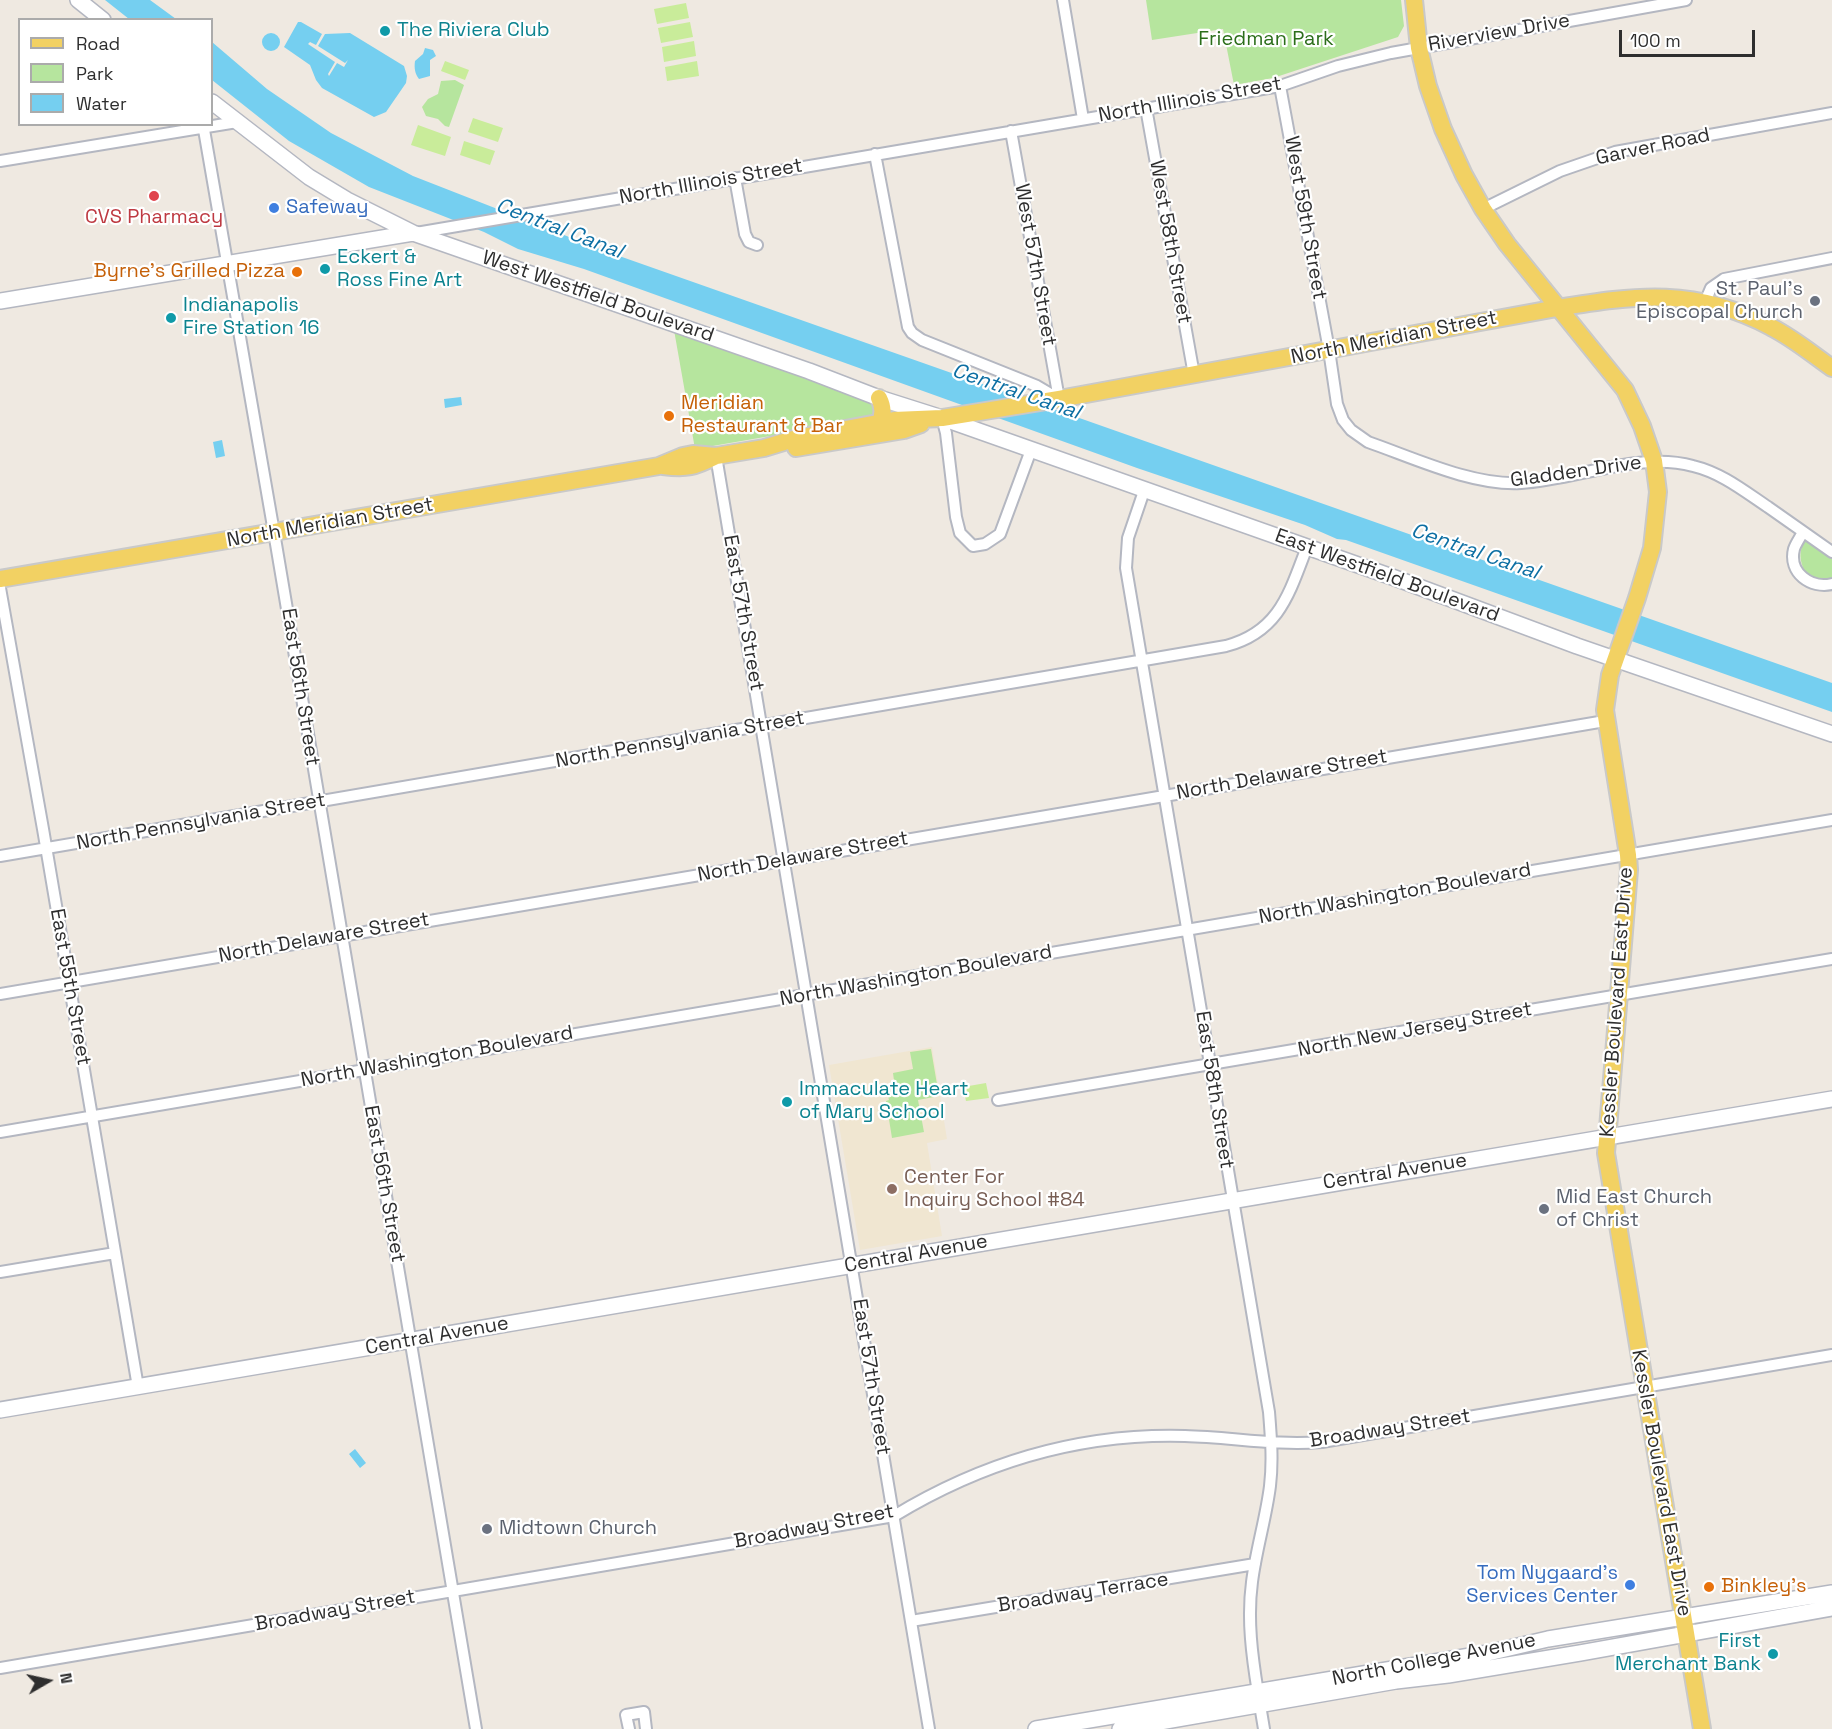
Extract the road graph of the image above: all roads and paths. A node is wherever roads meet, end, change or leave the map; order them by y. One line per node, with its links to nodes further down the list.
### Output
1 (78, 0): 5 (main road)
2 (1063, 0): 11 (street)
3 (1414, 0): 6 (main road, Kessler Boulevard East Drive)
4 (1686, 0): 6 (street, Riverview Drive)
5 (100, 18)
6 (1419, 48): 7 (street, North Illinois Street); 19 (main road, Kessler Boulevard East Drive)
7 (1280, 86): 9 (street, North Illinois Street); 27 (street, West 59th Street)
8 (213, 103): 12 (main road, West Westfield Boulevard)
9 (1146, 108): 11 (street, North Illinois Street); 29 (street, West 58th Street)
10 (1832, 113): 19 (street, Garver Road)
11 (1083, 119): 15 (street, North Illinois Street)
12 (237, 122): 13 (street); 20 (main road, West Westfield Boulevard)
13 (213, 125)
14 (203, 126): 17 (street); 23 (street, East 56th Street)
15 (1011, 131): 16 (street, North Illinois Street); 31 (street, West 57th Street)
16 (875, 154): 18 (street, North Illinois Street); 31 (street)
17 (0, 161)
18 (735, 178): 20 (street, North Illinois Street); 21 (street)
19 (1483, 209): 26 (main road, Kessler Boulevard East Drive)
20 (413, 233): 23 (main road, North Illinois Street); 30 (main road, West Westfield Boulevard)
21 (757, 245)
22 (1832, 258): 25 (street)
23 (228, 263): 24 (main road, North Illinois Street); 39 (street, East 56th Street)
24 (0, 302)
25 (1705, 302): 26 (main road, North Meridian Street); 28 (main road, North Meridian Street)
26 (1557, 308): 27 (main road, North Meridian Street); 37 (main road, Kessler Boulevard East Drive)
27 (1329, 350): 29 (main road, North Meridian Street); 37 (street, Gladden Drive)
28 (1832, 368)
29 (1194, 375): 31 (main road, North Meridian Street)
30 (879, 398): 32 (main road, West Westfield Boulevard); 33 (main road)
31 (1051, 400): 32 (main road, North Meridian Street)
32 (942, 418): 33 (main road, North Meridian Street); 34 (main road, North Meridian Street); 35 (main road, East Westfield Boulevard); 35 (street)
33 (879, 423): 34 (main road, North Meridian Street)
34 (764, 448): 36 (main road, North Meridian Street)
35 (1031, 450): 38 (main road, East Westfield Boulevard)
36 (716, 456): 39 (main road, North Meridian Street); 49 (street, East 57th Street)
37 (1654, 461): 40 (street, Gladden Drive); 46 (main road, Kessler Boulevard East Drive)
38 (1144, 490): 41 (main road, East Westfield Boulevard); 47 (street, East 58th Street)
39 (274, 532): 43 (main road, North Meridian Street); 52 (street, East 56th Street)
40 (1803, 532): 42 (street, Gladden Drive); 44 (street)
41 (1307, 547): 46 (main road, East Westfield Boulevard); 47 (street, North Pennsylvania Street)
42 (1832, 552)
43 (0, 579)
44 (1832, 584)
45 (0, 588): 54 (street, East 55th Street)
46 (1615, 658): 48 (main road, Kessler Boulevard East Drive); 50 (main road, East Westfield Boulevard)
47 (1141, 661): 49 (street, North Pennsylvania Street); 51 (street, East 58th Street)
48 (1605, 721): 51 (street, North Delaware Street); 55 (main road, Kessler Boulevard East Drive)
49 (762, 726): 52 (street, North Pennsylvania Street); 57 (street, East 57th Street)
50 (1832, 734)
51 (1164, 795): 57 (street, North Delaware Street); 58 (street, East 58th Street)
52 (319, 802): 54 (street, North Pennsylvania Street); 59 (street, East 56th Street)
53 (1832, 820): 55 (street, North Washington Boulevard)
54 (46, 848): 56 (street, North Pennsylvania Street); 61 (street, East 55th Street)
55 (1628, 855): 58 (street, North Washington Boulevard); 64 (main road, Kessler Boulevard East Drive)
56 (0, 856)
57 (784, 860): 59 (street, North Delaware Street); 63 (street, East 57th Street)
58 (1187, 930): 63 (street, North Washington Boulevard); 65 (street, East 58th Street)
59 (341, 935): 61 (street, North Delaware Street); 66 (street, East 56th Street)
60 (1832, 959): 64 (street, North New Jersey Street)
61 (69, 982): 62 (street, North Delaware Street); 69 (street, East 55th Street)
62 (0, 994)
63 (807, 994): 66 (street, North Washington Boulevard); 74 (street, East 57th Street)
64 (1618, 995): 65 (street, North New Jersey Street); 71 (main road, Kessler Boulevard East Drive)
65 (1210, 1065): 68 (street, North New Jersey Street); 72 (street, East 58th Street)
66 (364, 1070): 69 (street, North Washington Boulevard); 76 (street, East 56th Street)
67 (1832, 1099): 71 (main road, Central Avenue)
68 (998, 1100)
69 (92, 1117): 70 (street, North Washington Boulevard); 73 (street, East 55th Street)
70 (0, 1132)
71 (1607, 1137): 72 (main road, Central Avenue); 79 (main road, Kessler Boulevard East Drive)
72 (1233, 1199): 74 (main road, Central Avenue); 81 (street, East 58th Street)
73 (115, 1253): 75 (street); 78 (street, East 55th Street)
74 (852, 1265): 76 (main road, Central Avenue); 82 (street, East 57th Street)
75 (0, 1272)
76 (410, 1341): 78 (main road, Central Avenue); 84 (street, East 56th Street)
77 (1832, 1355): 79 (street, Broadway Street)
78 (138, 1387): 80 (main road, Central Avenue)
79 (1646, 1387): 81 (street, Broadway Street); 87 (main road, Kessler Boulevard East Drive)
80 (0, 1410)
81 (1272, 1442): 82 (street, Broadway Street); 83 (street, East 58th Street)
82 (894, 1515): 84 (street, Broadway Street); 88 (street, East 57th Street)
83 (1255, 1564): 88 (street, Broadway Terrace); 91 (street, East 58th Street)
84 (454, 1591): 90 (street, Broadway Street); 92 (street, East 56th Street)
85 (1832, 1593): 87 (main road, North College Avenue)
86 (1832, 1608): 89 (main road, North College Avenue)
87 (1684, 1617): 89 (main road, Kessler Boulevard East Drive); 91 (main road, North College Avenue)
88 (912, 1621): 95 (street, East 57th Street)
89 (1687, 1634): 91 (main road, North College Avenue); 99 (main road, Kessler Boulevard East Drive)
90 (0, 1668)
91 (1259, 1699): 96 (main road, North College Avenue); 97 (main road, North College Avenue); 98 (street, East 58th Street)
92 (476, 1729)
93 (629, 1729): 94 (street)
94 (646, 1729)
95 (929, 1729)
96 (1036, 1729)
97 (1120, 1729)
98 (1264, 1729)
99 (1702, 1729)

